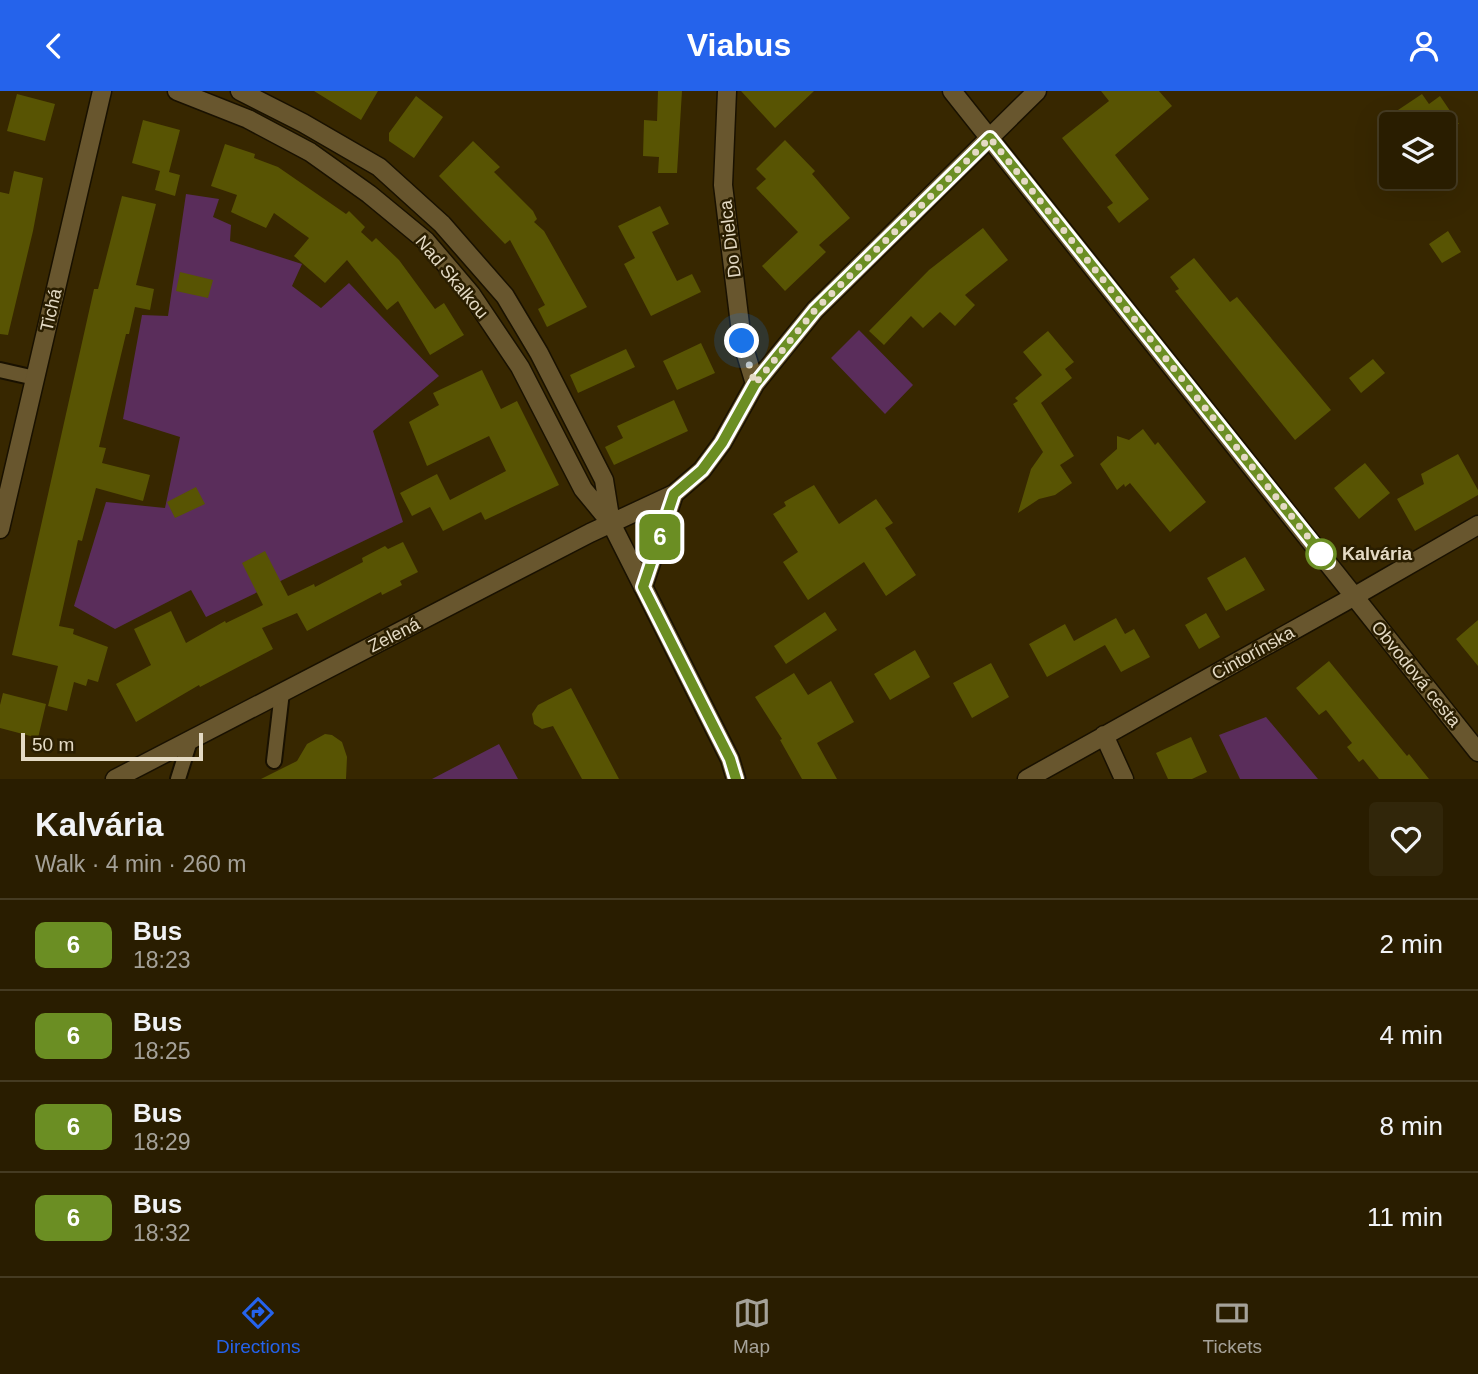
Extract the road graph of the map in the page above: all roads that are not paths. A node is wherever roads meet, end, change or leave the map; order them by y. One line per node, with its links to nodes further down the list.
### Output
1 (102, 91): 9 (street, Tichá)
2 (177, 91): 12 (street, Nad Skalkou)
3 (240, 91): 12 (street, Nad Skalkou)
4 (727, 91): 10 (street, Do Dielca)
5 (952, 91): 7 (street, Obvodová cesta)
6 (1037, 91): 7 (street, Zelená)
7 (990, 138): 10 (street, Zelená); 16 (street, Obvodová cesta)
8 (0, 370): 9 (lane)
9 (35, 378): 14 (street, Tichá)
10 (755, 384): 11 (street, Zelená)
11 (674, 494): 12 (street, Zelená); 15 (street)
12 (611, 523): 15 (street, Nad Skalkou); 17 (street, Zelená)
13 (1478, 525): 16 (street, Cintorínska)
14 (0, 529)
15 (643, 587): 24 (street, Nad Skalkou)
16 (1355, 596): 18 (street, Cintorínska); 20 (street, Obvodová cesta)
17 (282, 692): 19 (street, Zelená); 21 (lane)
18 (1104, 735): 25 (street, Cintorínska); 26 (street)
19 (190, 741): 22 (street, Zelená); 23 (lane)
20 (1478, 752)
21 (274, 761)
22 (115, 779)
23 (178, 779)
24 (736, 779)
25 (1027, 779)
26 (1124, 779)

